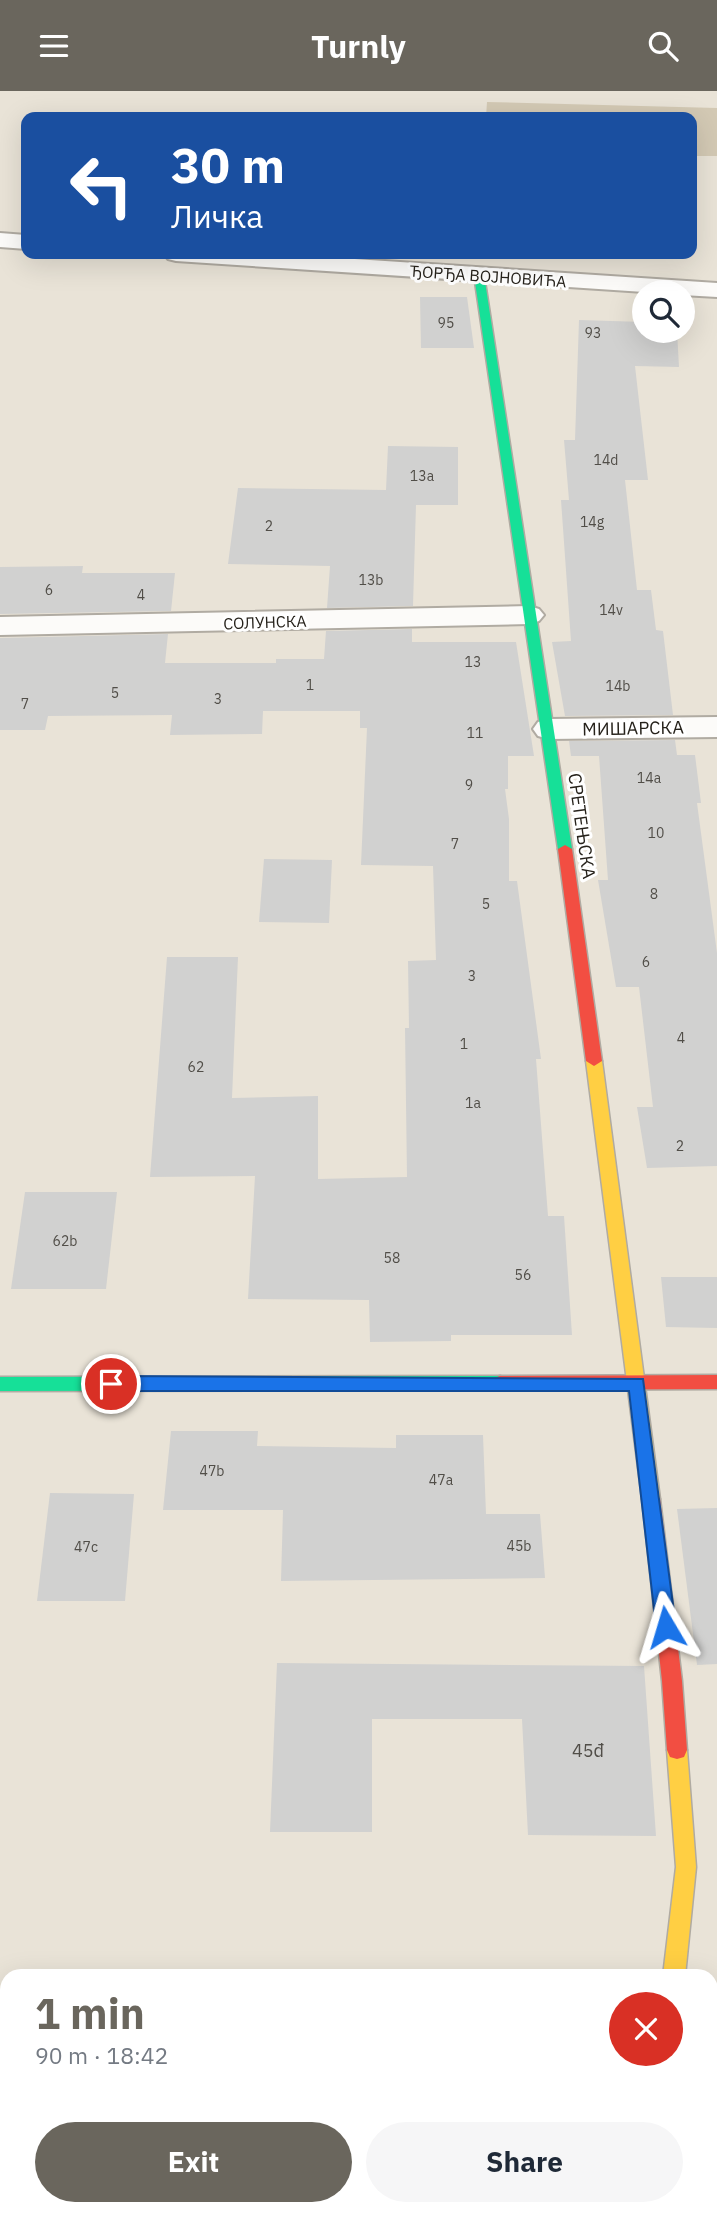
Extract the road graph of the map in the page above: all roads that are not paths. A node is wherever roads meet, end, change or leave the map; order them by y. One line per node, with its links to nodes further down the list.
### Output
1 (0, 240): 2 (street)
2 (21, 242)
3 (248, 259): 4 (street, ЂОРЂА ВОЈНОВИЋА)
4 (479, 275): 5 (street, ЂОРЂА ВОЈНОВИЋА); 6 (street, СРЕТЕЊСКА)
5 (717, 290)
6 (529, 615): 7 (street, СОЛУНСКА); 9 (street, СРЕТЕЊСКА)
7 (0, 626)
8 (717, 727): 9 (street, МИШАРСКА)
9 (549, 729): 12 (street, СРЕТЕЊСКА)
10 (717, 1382): 12 (street)
11 (0, 1384): 12 (street)
12 (637, 1384): 13 (street, СРЕТЕЊСКА)
13 (675, 1969)

